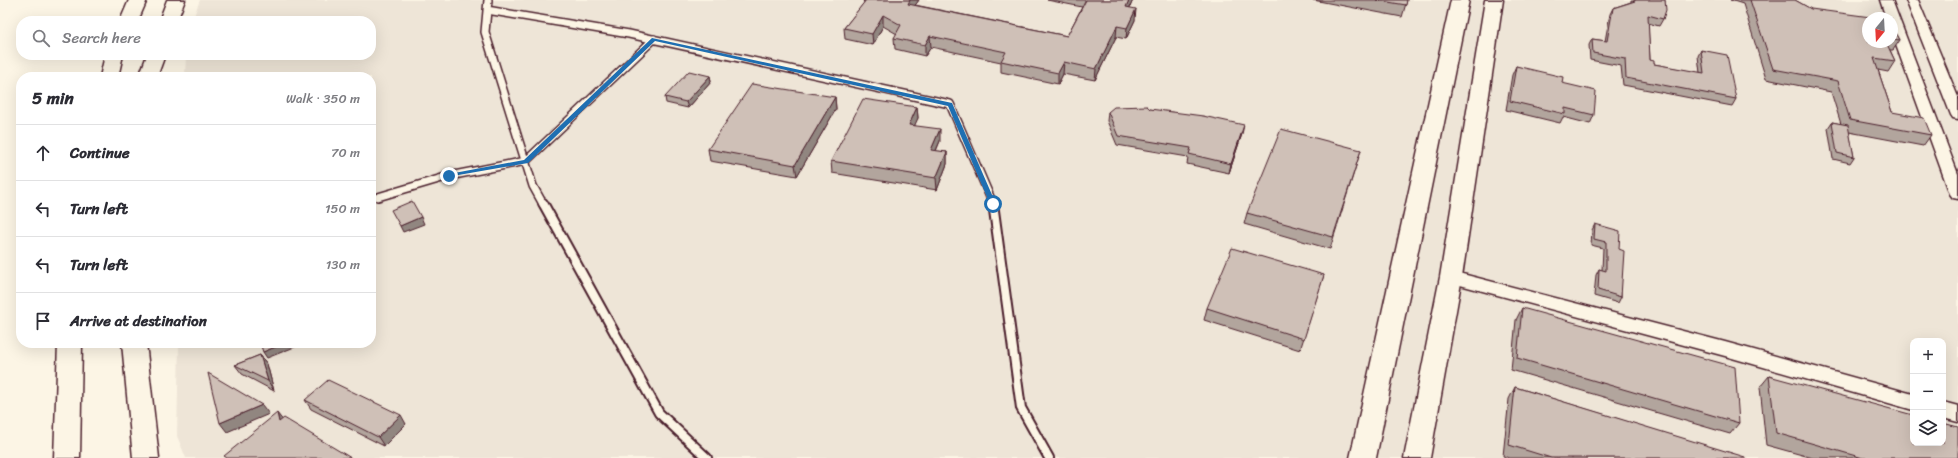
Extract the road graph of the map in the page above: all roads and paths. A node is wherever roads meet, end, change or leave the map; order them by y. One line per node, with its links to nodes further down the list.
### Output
1 (138, 0): 9 (main road)
2 (176, 0): 10 (main road)
3 (488, 0): 8 (lane)
4 (1460, 0): 32 (main road)
5 (1494, 0): 22 (main road)
6 (1886, 0): 17 (street)
7 (1912, 0): 16 (street)
8 (487, 10): 11 (lane); 19 (lane)
9 (131, 16)
10 (170, 16)
11 (654, 39): 19 (lane); 31 (lane)
12 (113, 60): 14 (main road)
13 (154, 60): 15 (main road)
14 (110, 72)
15 (150, 72)
16 (1958, 114)
17 (1942, 152): 18 (street); 20 (street)
18 (1958, 155)
19 (526, 161): 21 (lane); 30 (lane)
20 (1958, 194)
21 (378, 197)
22 (1451, 277): 25 (street); 33 (main road)
23 (70, 348): 28 (main road)
24 (135, 348): 29 (main road)
25 (1910, 401)
26 (1946, 411): 27 (street)
27 (1958, 414)
28 (67, 458)
29 (146, 458)
30 (707, 458)
31 (1049, 458)
32 (1363, 458)
33 (1417, 458)

